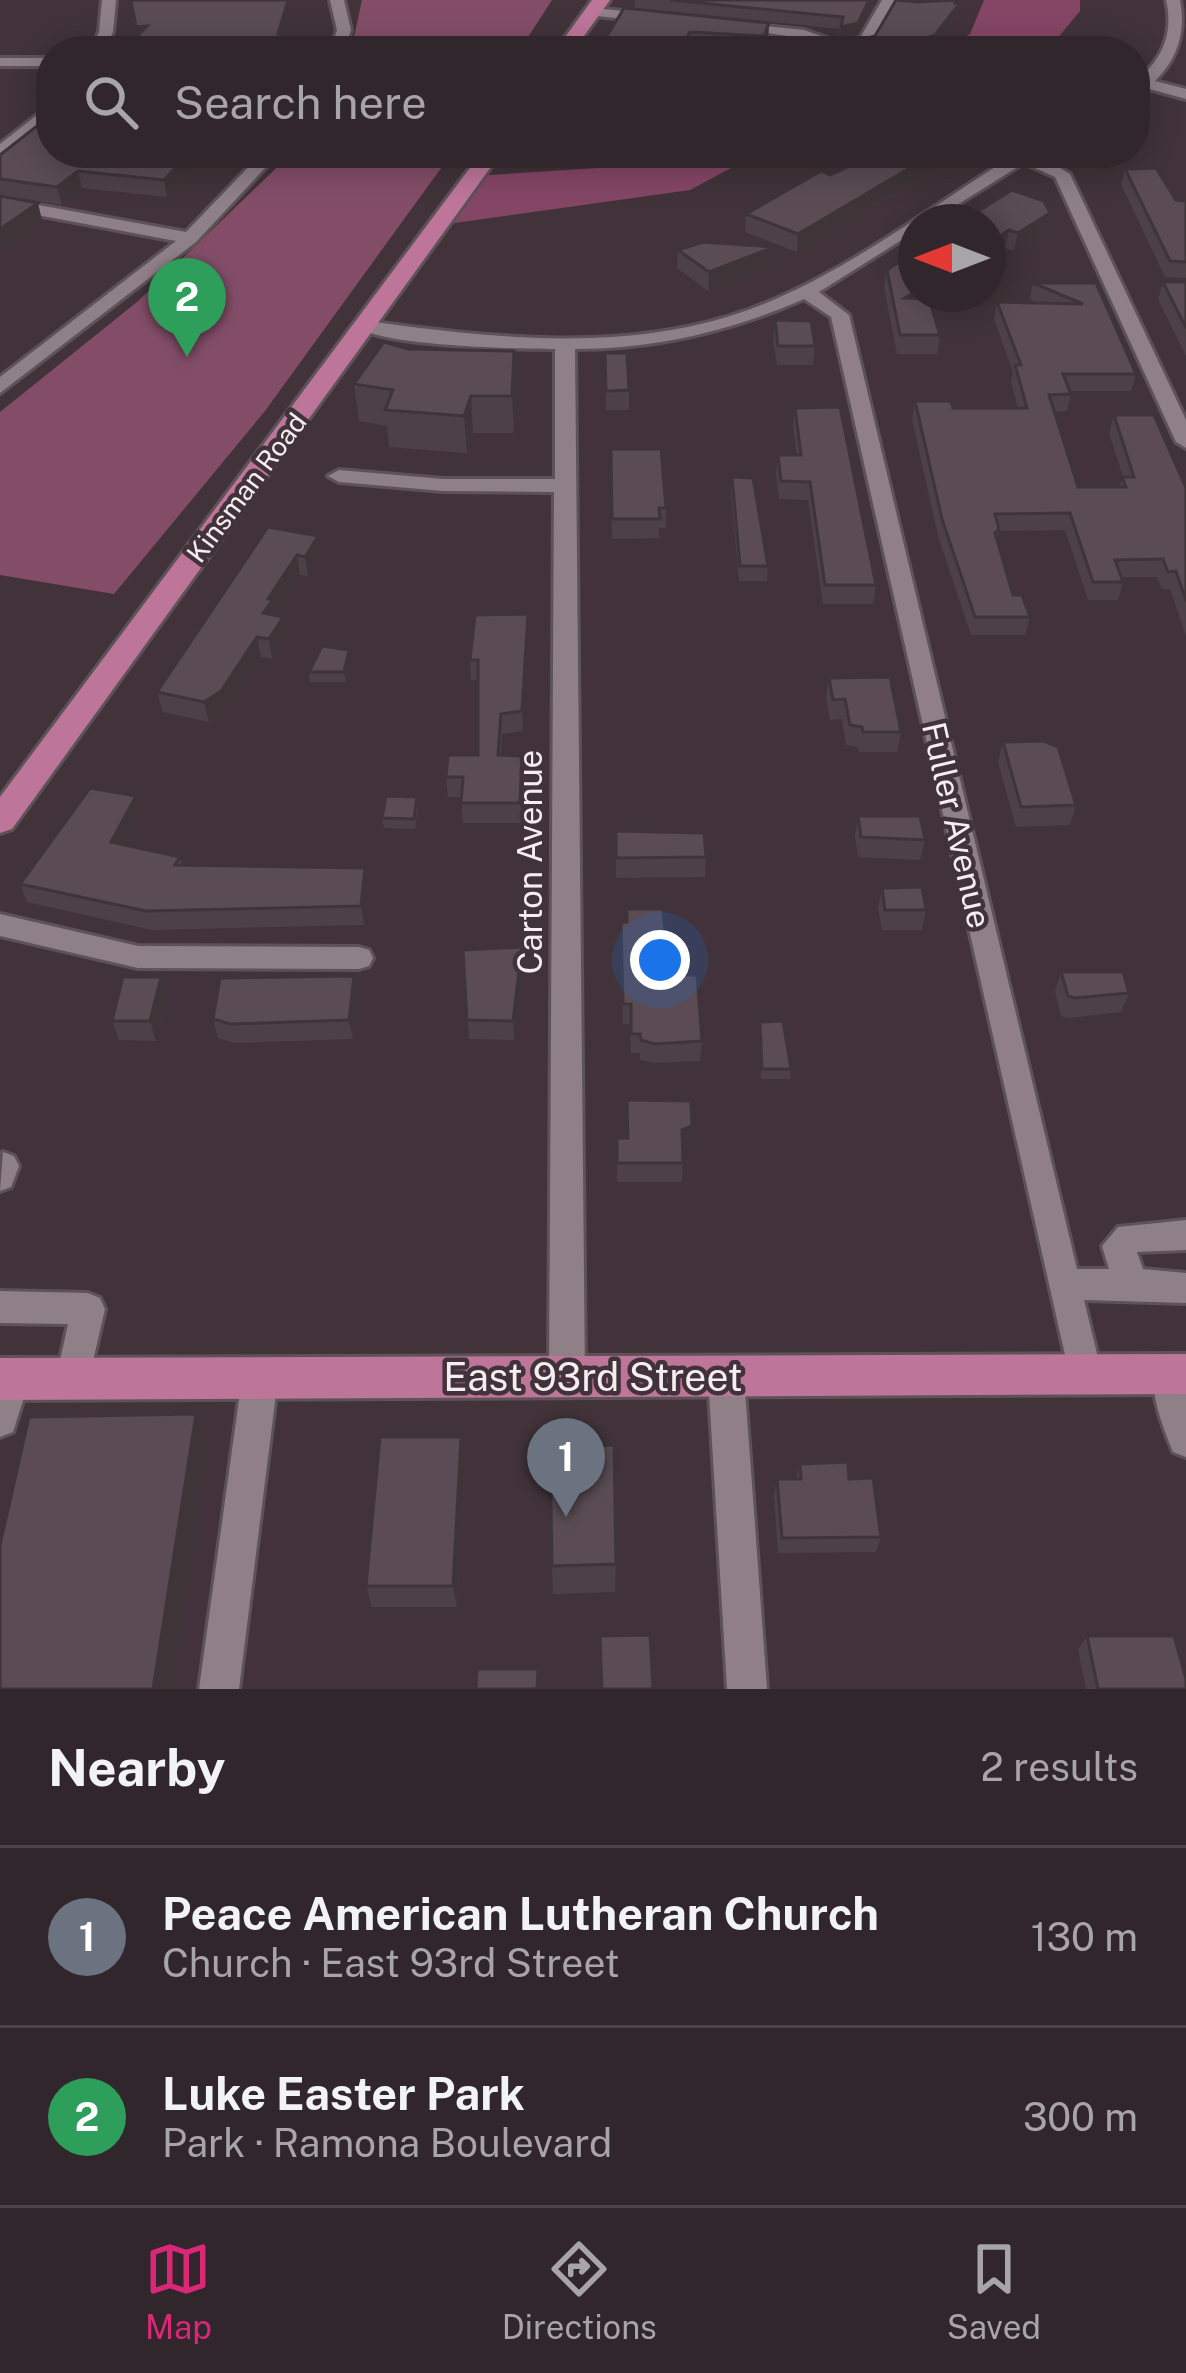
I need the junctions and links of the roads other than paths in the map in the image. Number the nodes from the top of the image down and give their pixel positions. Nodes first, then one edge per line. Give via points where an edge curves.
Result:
1 (109, 0) edge
2 (337, 0) edge
3 (889, 0) edge
4 (1173, 0) edge
5 (597, 6) edge
6 (674, 20) edge
7 (717, 25) edge
8 (104, 36) edge
9 (342, 36) edge
10 (575, 36) edge
11 (807, 36) edge
12 (868, 36) edge
13 (0, 62) edge
14 (36, 62) edge
15 (1150, 78) edge
16 (1150, 88) edge
17 (1186, 94) edge
18 (36, 122) edge
19 (0, 152) edge
20 (258, 168) edge
21 (480, 168) edge
22 (1004, 168) edge
23 (1051, 168) edge
24 (0, 203) edge
25 (947, 204) edge
26 (898, 235) edge
27 (190, 238) junction
28 (806, 292) junction
29 (367, 327) junction
30 (565, 347) junction
31 (0, 387) edge
32 (1186, 442) edge
33 (339, 476) dead end
34 (565, 486) junction
35 (0, 820) edge
36 (0, 925) edge
37 (359, 958) dead end
38 (1186, 1235) edge
39 (1130, 1284) junction
40 (1063, 1285) junction
41 (1186, 1288) edge
42 (0, 1306) edge
43 (1084, 1374) junction
44 (1177, 1374) edge
45 (726, 1376) junction
46 (567, 1377) junction
47 (260, 1378) junction
48 (74, 1379) junction
49 (4, 1393) edge
50 (1186, 1439) edge
51 (219, 1689) edge
52 (748, 1689) edge

1 - 8 street
2 - 9 street
3 - 12 street
4 - 15 street via 1178,44
5 - 6 street
5 - 10 main road
7 - 11 street
13 - 14 street
16 - 17 street
18 - 19 street
20 - 27 street
21 - 29 main road, Kinsman Road
22 - 25 street
23 - 32 street via 1062,174
24 - 27 street
26 - 28 street
27 - 31 street
28 - 30 street via 747,315
28 - 40 street, Fuller Avenue via 841,315
29 - 30 street
29 - 35 main road, Kinsman Road
30 - 34 street, Carton Avenue
33 - 34 street
34 - 46 street, Carton Avenue
36 - 37 street via 138,957
38 - 39 street via 1130,1238 1119,1246
39 - 40 street
39 - 41 street
40 - 43 street, Fuller Avenue
42 - 48 street via 88,1310
43 - 44 main road, East 93rd Street
43 - 45 main road, East 93rd Street
44 - 50 street
45 - 46 main road, East 93rd Street
45 - 52 street
46 - 47 main road, East 93rd Street
47 - 48 main road, East 93rd Street
47 - 51 street
48 - 49 main road, East 93rd Street

